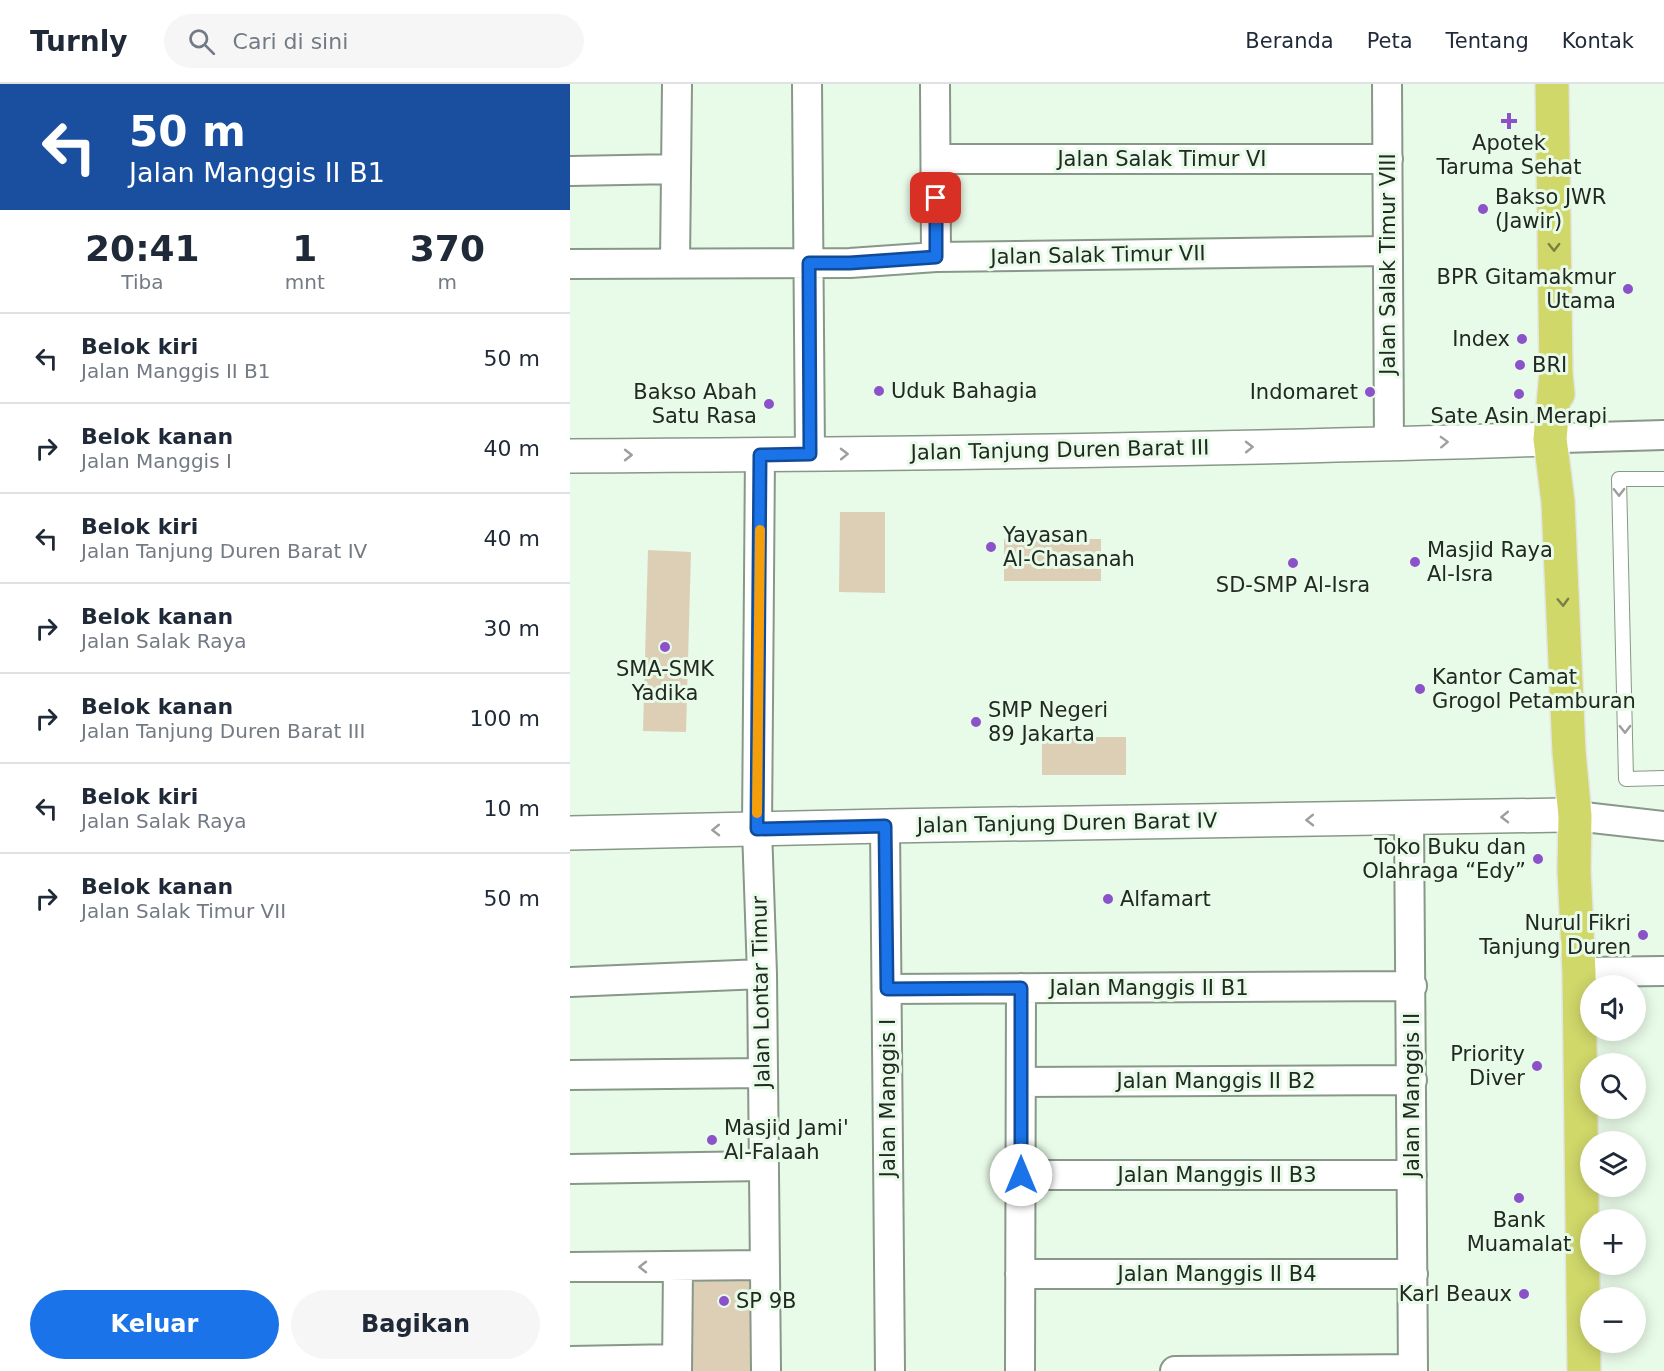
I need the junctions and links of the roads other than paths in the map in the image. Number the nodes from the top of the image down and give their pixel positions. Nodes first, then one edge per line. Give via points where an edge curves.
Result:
1 (677, 84) edge
2 (807, 84) edge
3 (935, 84) edge
4 (1387, 84) edge
5 (1552, 84) edge
6 (936, 159) junction
7 (1388, 159) junction
8 (676, 170) junction
9 (570, 171) edge
10 (1388, 251) junction
11 (936, 257) junction
12 (675, 263) junction
13 (809, 263) junction
14 (570, 264) edge
15 (1664, 435) edge
16 (1556, 439) junction
17 (1389, 444) junction
18 (810, 454) junction
19 (760, 455) junction
20 (570, 456) edge
21 (1664, 479) edge
22 (1664, 778) edge
23 (1569, 816) junction
24 (1409, 819) junction
25 (885, 826) junction
26 (1664, 826) edge
27 (757, 829) junction
28 (570, 833) edge
29 (1664, 971) edge
30 (1579, 972) junction
31 (762, 974) junction
32 (570, 982) edge
33 (1412, 986) junction
34 (1021, 988) junction
35 (887, 989) junction
36 (763, 1072) junction
37 (570, 1075) edge
38 (1412, 1080) junction
39 (1021, 1082) junction
40 (764, 1166) junction
41 (570, 1169) edge
42 (1021, 1175) junction
43 (1412, 1175) junction
44 (765, 1265) junction
45 (570, 1267) edge
46 (678, 1267) junction
47 (1020, 1274) junction
48 (1413, 1274) junction
49 (570, 1361) edge
50 (677, 1365) edge
51 (1413, 1370) edge
52 (766, 1371) edge
53 (890, 1371) edge
54 (1020, 1371) edge
55 (1175, 1371) edge
56 (1584, 1371) edge

1 - 8 street
2 - 13 street
3 - 6 street
4 - 7 street, Jalan Salak Timur VIII
5 -> 16 main road
6 - 7 street, Jalan Salak Timur VI
6 - 11 street
7 - 10 street, Jalan Salak Timur VIII
8 - 9 street
8 - 12 street
10 - 11 street, Jalan Salak Timur VII
10 - 17 street, Jalan Salak Timur VIII
11 - 13 street, Jalan Salak Timur VII
12 - 13 street, Jalan Salak Timur VII
12 - 14 street, Jalan Salak Timur VII
13 - 18 street
15 - 16 street
17 -> 16 street, Jalan Tanjung Duren Barat III
16 -> 23 main road
18 -> 17 street, Jalan Tanjung Duren Barat III
18 - 19 street, Jalan Tanjung Duren Barat III
20 -> 19 street, Jalan Tanjung Duren Barat III
19 - 27 street, Jalan Lontar Timur
21 -> 22 lane via 1619,479 1626,779
23 -> 24 street, Jalan Tanjung Duren Barat IV
23 - 26 street
23 - 30 main road
24 -> 25 street, Jalan Tanjung Duren Barat IV
24 - 33 street, Jalan Manggis II
25 - 27 street, Jalan Tanjung Duren Barat IV
25 - 35 street, Jalan Manggis I
27 -> 28 street, Jalan Tanjung Duren Barat IV
27 - 31 street, Jalan Lontar Timur
29 - 30 street
30 - 56 main road
31 - 32 street
31 - 36 street, Jalan Lontar Timur
33 - 34 street, Jalan Manggis II B1
33 - 38 street, Jalan Manggis II
34 - 35 street, Jalan Manggis II B1
34 - 39 street
35 - 53 street, Jalan Manggis I
36 - 37 street
36 - 40 street, Jalan Lontar Timur
38 - 39 street, Jalan Manggis II B2
38 - 43 street, Jalan Manggis II
39 - 42 street
40 - 41 street
40 - 44 street, Jalan Lontar Timur
42 - 43 street, Jalan Manggis II B3
42 - 47 street
43 - 48 street, Jalan Manggis II
44 - 46 street
44 - 52 street, Jalan Lontar Timur
46 -> 45 street
46 - 50 street
47 - 48 street, Jalan Manggis II B4
47 - 54 street
48 - 51 street, Jalan Manggis II
49 - 50 street
51 - 55 street

